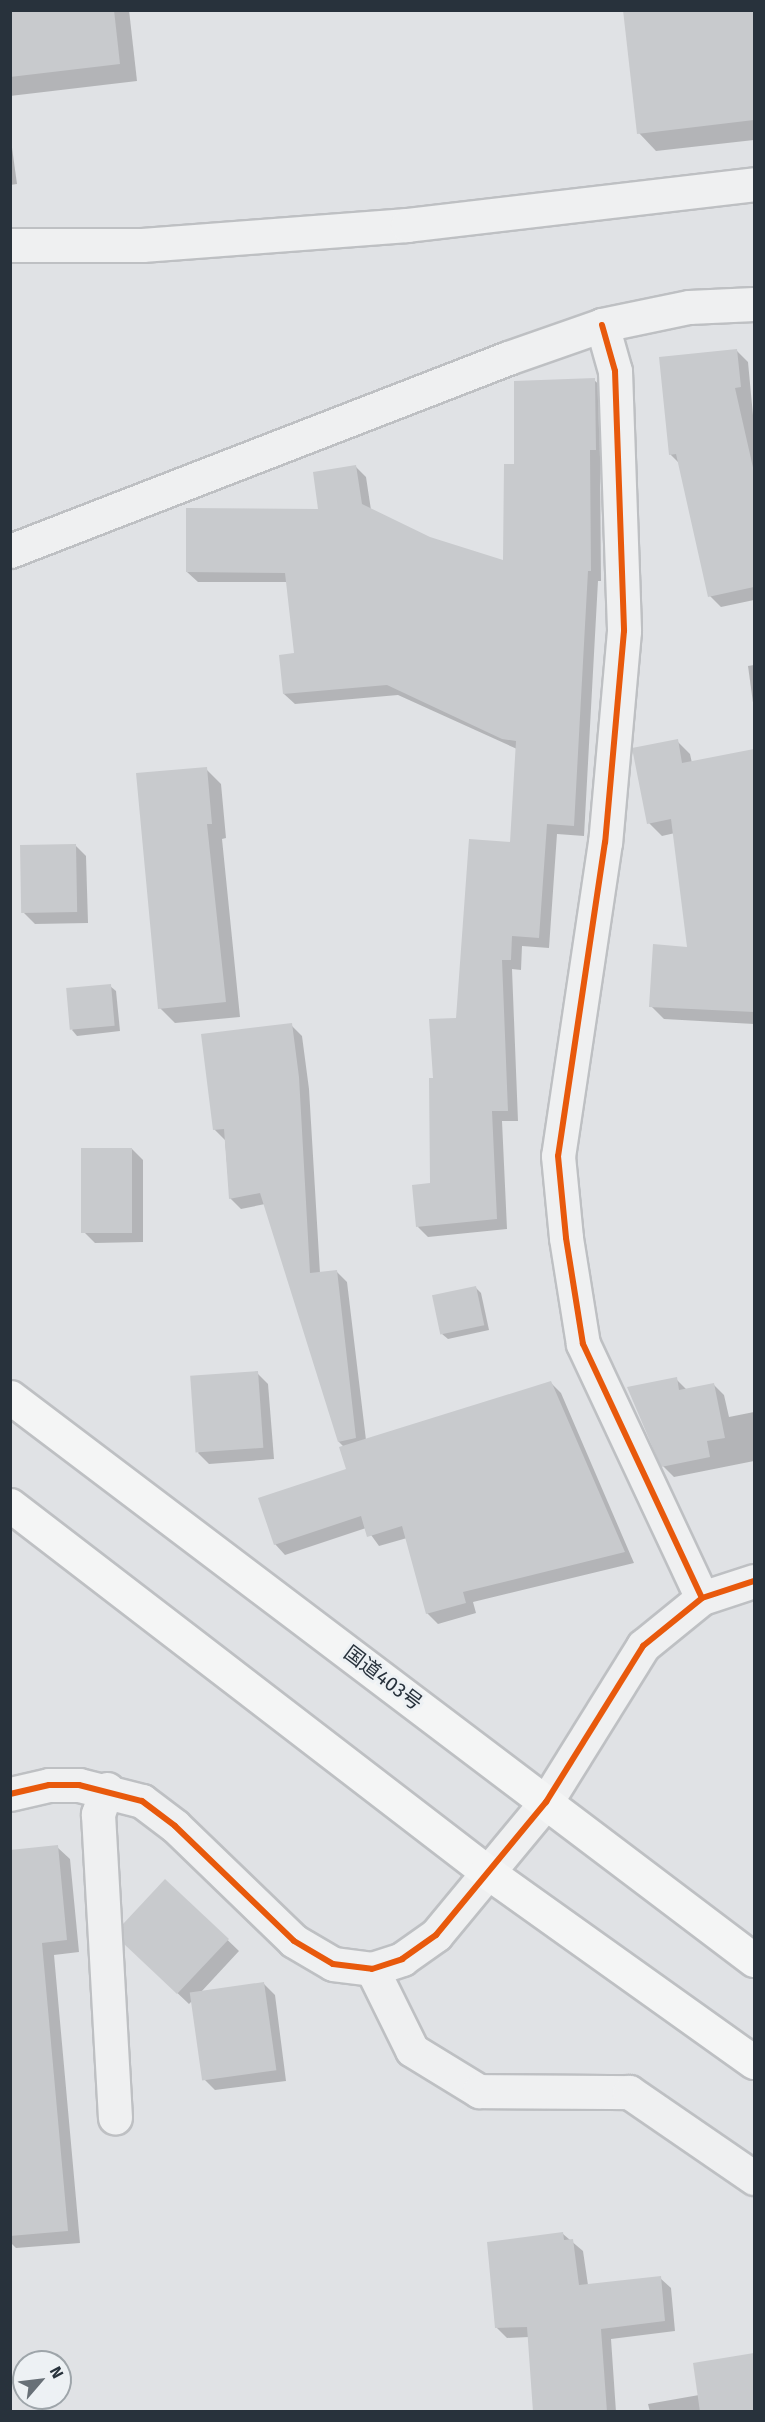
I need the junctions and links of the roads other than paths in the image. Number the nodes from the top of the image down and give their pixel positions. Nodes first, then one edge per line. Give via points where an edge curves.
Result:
1 (754, 184) edge
2 (10, 246) edge
3 (754, 304) edge
4 (602, 325) junction
5 (10, 551) edge
6 (10, 1397) edge
7 (10, 1504) edge
8 (754, 1581) edge
9 (702, 1598) junction
10 (107, 1789) junction
11 (10, 1794) edge
12 (546, 1802) junction
13 (486, 1871) junction
14 (754, 1960) edge
15 (372, 1969) junction
16 (754, 2062) edge
17 (116, 2118) dead end
18 (754, 2178) edge

1 - 2 street via 407,225 142,245
3 - 4 street via 689,307
4 - 5 street
4 - 9 street via 615,371 624,631 605,842 558,1156 583,1344
6 - 12 highway, 国道403号
7 - 13 highway
8 - 9 street
9 - 12 street via 643,1646
10 - 11 street via 49,1785
10 - 15 street via 142,1801 175,1826 294,1941 333,1964
10 - 17 street via 98,1814
12 - 13 street
12 - 14 highway, 国道403号
13 - 15 street via 436,1935 402,1959
13 - 16 highway
15 - 18 street via 412,2050 479,2091 629,2092

